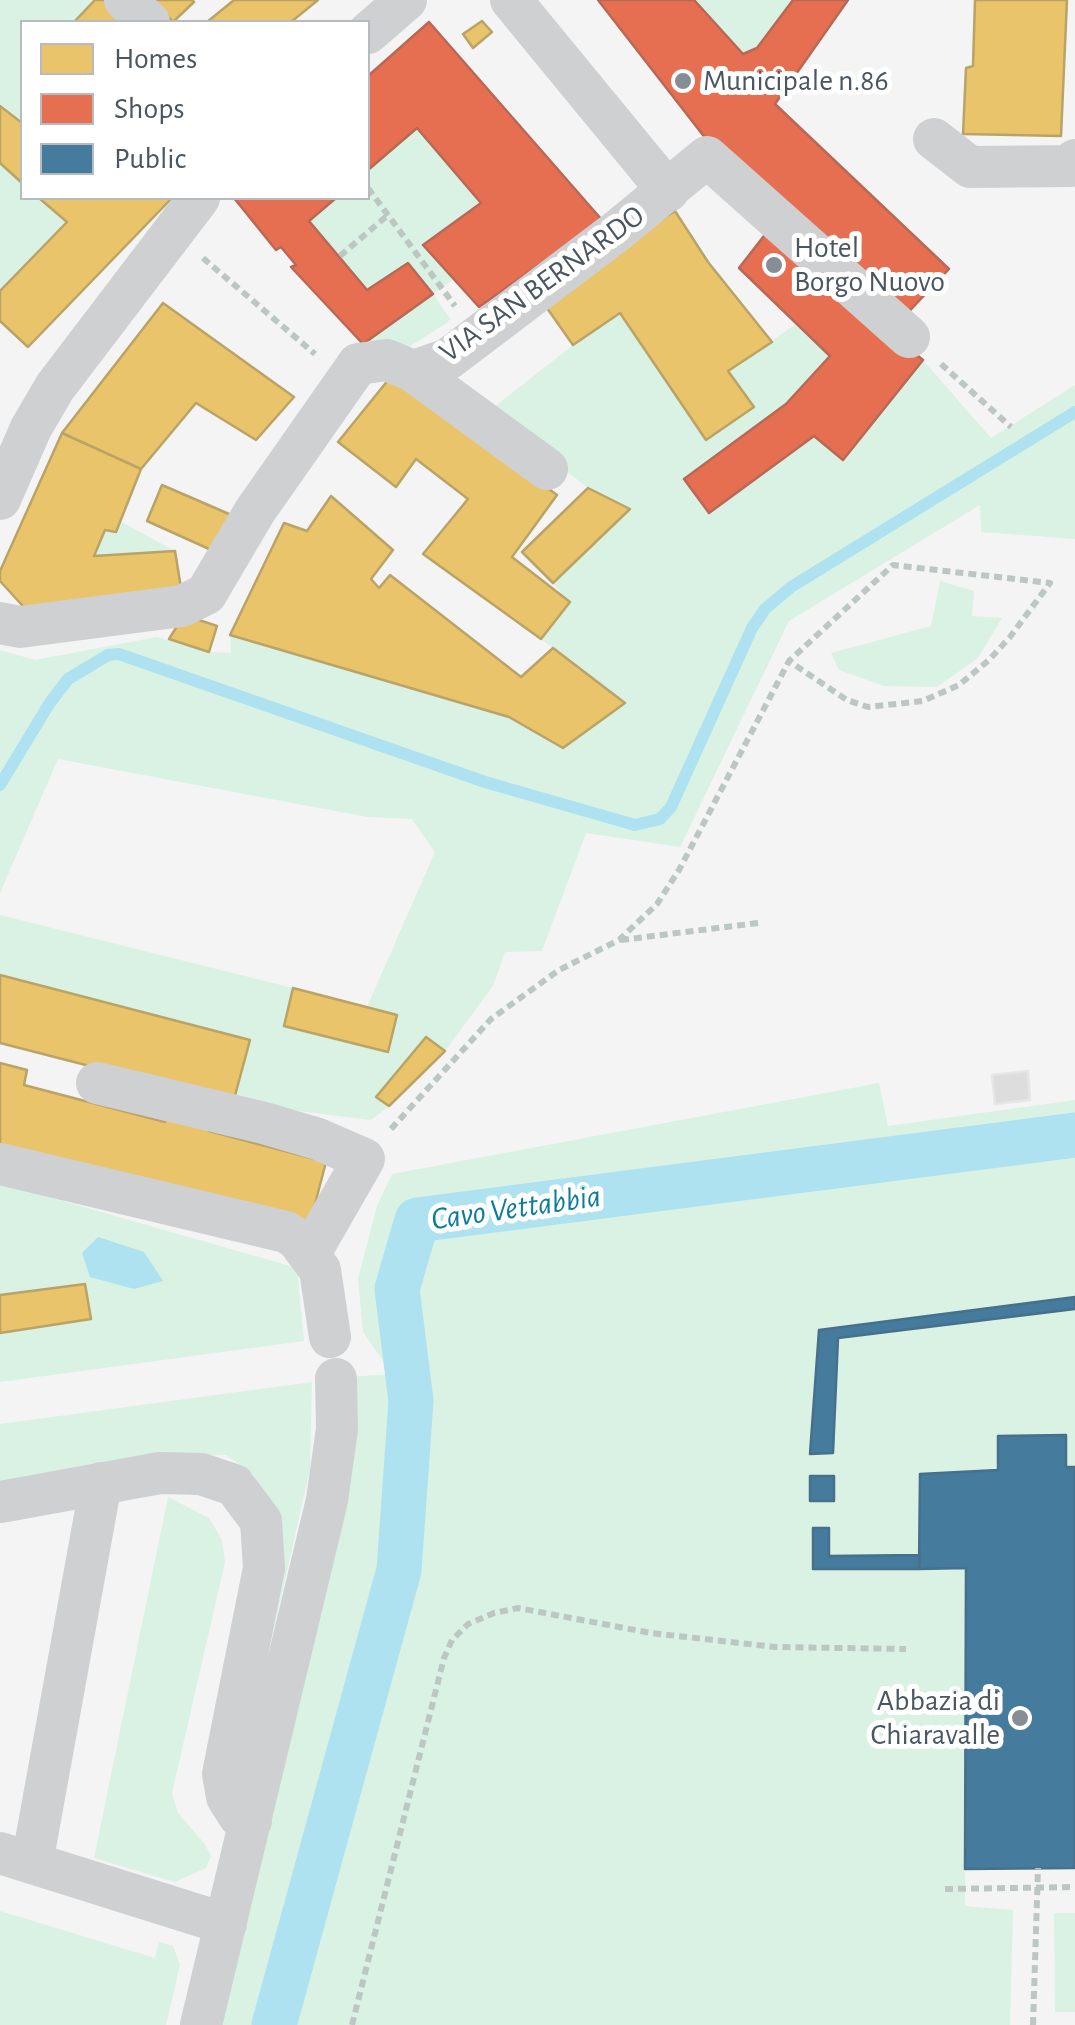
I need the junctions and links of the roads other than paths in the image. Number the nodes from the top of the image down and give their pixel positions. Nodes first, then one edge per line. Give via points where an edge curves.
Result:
1 (125, 0) edge
2 (406, 0) edge
3 (511, 0) edge
4 (147, 20) edge
5 (370, 31) edge
6 (934, 139) dead end
7 (1075, 160) edge
8 (668, 191) junction
9 (198, 200) edge
10 (909, 337) road end
11 (414, 371) junction
12 (546, 469) dead end
13 (0, 499) edge
14 (0, 623) edge
15 (96, 1083) dead end
16 (0, 1164) edge
17 (310, 1253) junction
18 (330, 1337) dead end
19 (336, 1379) dead end
20 (101, 1483) junction
21 (0, 1502) edge
22 (252, 1821) junction
23 (16, 1858) edge
24 (226, 1924) junction
25 (201, 2025) edge

1 - 4 street
2 - 5 street
3 - 8 street, VIA SAN BERNARDO
6 - 7 street via 970,166 1070,166
8 - 10 street, VIA SAN BERNARDO via 707,157
8 - 11 street, VIA SAN BERNARDO via 448,358
9 - 13 street via 55,387
11 - 12 street, VIA SAN BERNARDO
11 - 14 street, VIA SAN BERNARDO via 386,360 358,364 254,510 206,594 182,606 20,627
15 - 17 street via 318,1138 364,1160
16 - 17 street via 286,1232
17 - 18 street via 320,1270
19 - 22 street via 337,1430 326,1500
20 - 21 street
20 - 22 street via 202,1474 234,1485 261,1521 264,1568 223,1774 227,1798 239,1816
20 - 23 street
22 - 24 street
23 - 24 street
24 - 25 street

